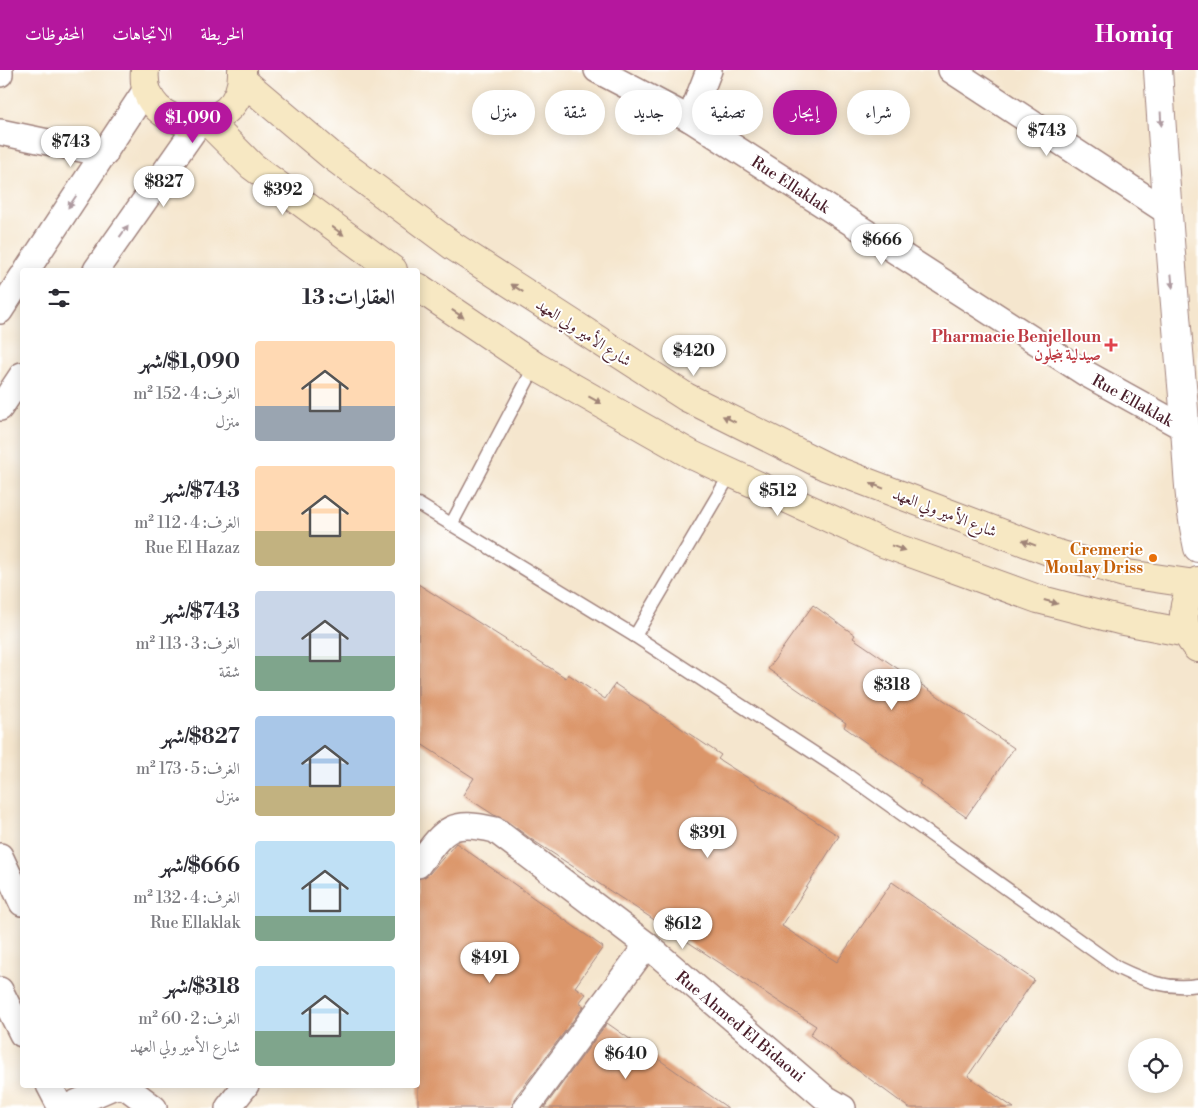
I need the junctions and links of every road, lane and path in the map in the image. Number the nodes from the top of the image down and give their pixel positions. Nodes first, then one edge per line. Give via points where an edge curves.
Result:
1 (597, 70) edge
2 (708, 70) edge
3 (951, 70) edge
4 (1158, 70) edge
5 (242, 75) edge
6 (146, 79) edge
7 (690, 119) junction
8 (203, 122) junction
9 (0, 132) edge
10 (104, 154) junction
11 (1166, 211) junction
12 (28, 268) edge
13 (97, 268) edge
14 (390, 268) edge
15 (20, 280) edge
16 (420, 287) edge
17 (0, 311) edge
18 (535, 366) junction
19 (20, 378) edge
20 (0, 408) edge
21 (1186, 429) junction
22 (731, 472) junction
23 (420, 505) edge
24 (452, 523) junction
25 (1198, 548) edge
26 (1196, 583) edge
27 (635, 636) junction
28 (1193, 641) edge
29 (0, 856) edge
30 (420, 861) edge
31 (20, 899) edge
32 (647, 945) junction
33 (1198, 985) edge
34 (0, 990) edge
35 (20, 1030) edge
36 (51, 1088) edge
37 (108, 1088) edge
38 (116, 1088) edge
39 (125, 1088) edge
40 (244, 1088) edge
41 (828, 1104) edge
42 (62, 1108) edge
43 (126, 1108) edge
44 (154, 1108) edge
45 (228, 1108) edge
46 (526, 1108) edge

1 - 7 street, Rue Ellaklak
2 - 7 street
3 - 11 street
4 -> 11 street
5 - 8 main road via 232,104 221,115
26 -> 5 main road, شارع الأمير ولي العهد via 1128,574 1051,552 828,467 686,397 453,246 332,156
6 - 8 main road via 153,102 167,115 186,122
6 - 10 street
7 - 21 street, Rue Ellaklak via 1085,373
13 -> 8 street
8 -> 14 main road via 252,166
9 - 10 street
10 -> 12 street
11 -> 21 street
15 - 17 street
16 -> 18 main road
18 -> 22 main road via 692,455
18 - 24 lane
19 - 20 street
21 - 25 street via 1191,514
22 - 27 lane
22 -> 28 main road via 883,543 1038,599
23 - 24 lane
24 - 27 lane
26 - 28 main road via 1185,605 1184,616
27 - 33 lane via 840,770 1118,968 1148,982 1180,988
29 - 31 street
30 - 32 street, Rue Ahmed El Bidaoui via 432,845 453,827 472,825 495,830
32 - 41 street, Rue Ahmed El Bidaoui
32 - 46 street
34 - 35 street
36 - 42 street
37 - 42 street
38 - 43 street
39 - 44 street
40 - 45 street

